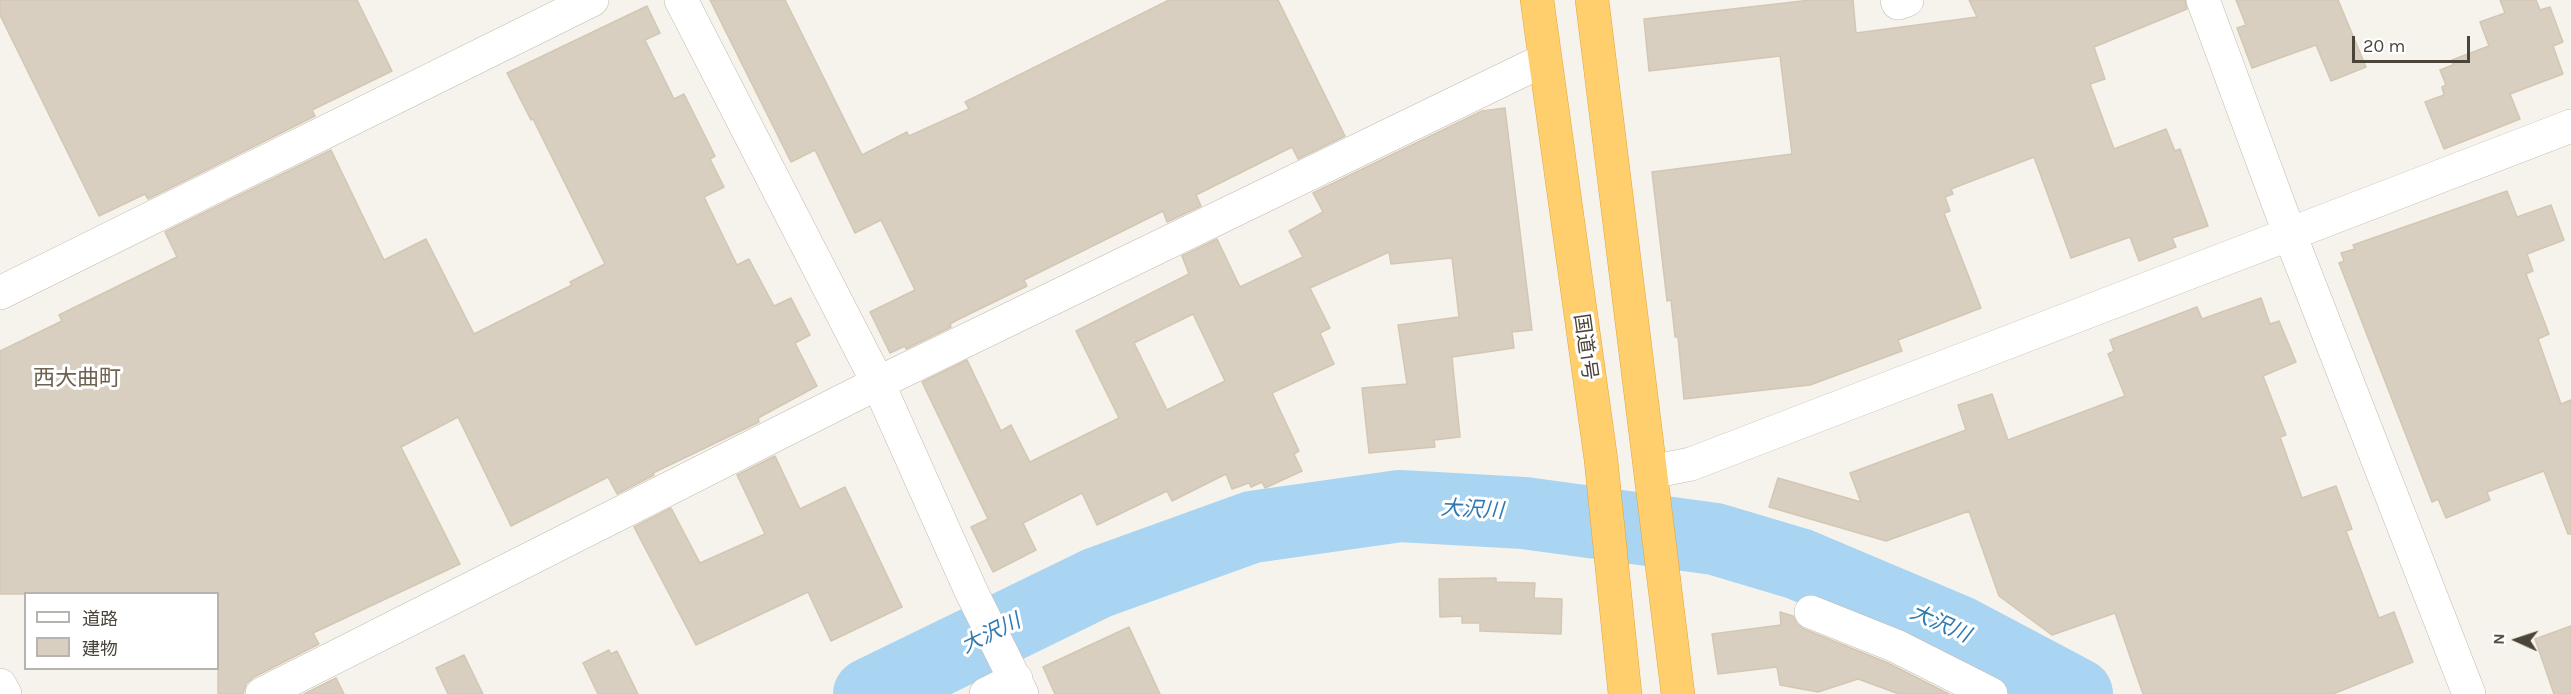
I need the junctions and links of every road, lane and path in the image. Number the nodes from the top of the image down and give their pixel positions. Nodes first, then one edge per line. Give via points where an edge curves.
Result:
1 (592, 0) edge
2 (681, 0) edge
3 (1537, 0) edge
4 (1592, 0) edge
5 (1897, 0) edge
6 (1907, 0) edge
7 (2203, 0) edge
8 (1544, 60) junction
9 (2571, 126) edge
10 (2290, 235) junction
11 (0, 293) edge
12 (878, 382) junction
13 (1653, 486) junction
14 (1811, 612) dead end
15 (0, 685) edge
16 (1019, 687) edge
17 (4, 694) edge
18 (262, 694) edge
19 (986, 694) edge
20 (1625, 694) edge
21 (1678, 694) edge
22 (1991, 694) edge
23 (2469, 694) edge

1 - 11 street
2 - 12 street
3 - 8 highway, 国道1号
4 - 13 highway
5 - 6 street
7 - 10 street
8 - 12 street
8 - 20 highway, 国道1号 via 1605,490
9 - 10 street
10 - 13 street via 1691,464
10 - 23 street
12 - 16 street via 971,591
12 - 18 street
13 - 21 highway
14 - 22 street via 1896,646
15 - 17 street
16 - 19 street

